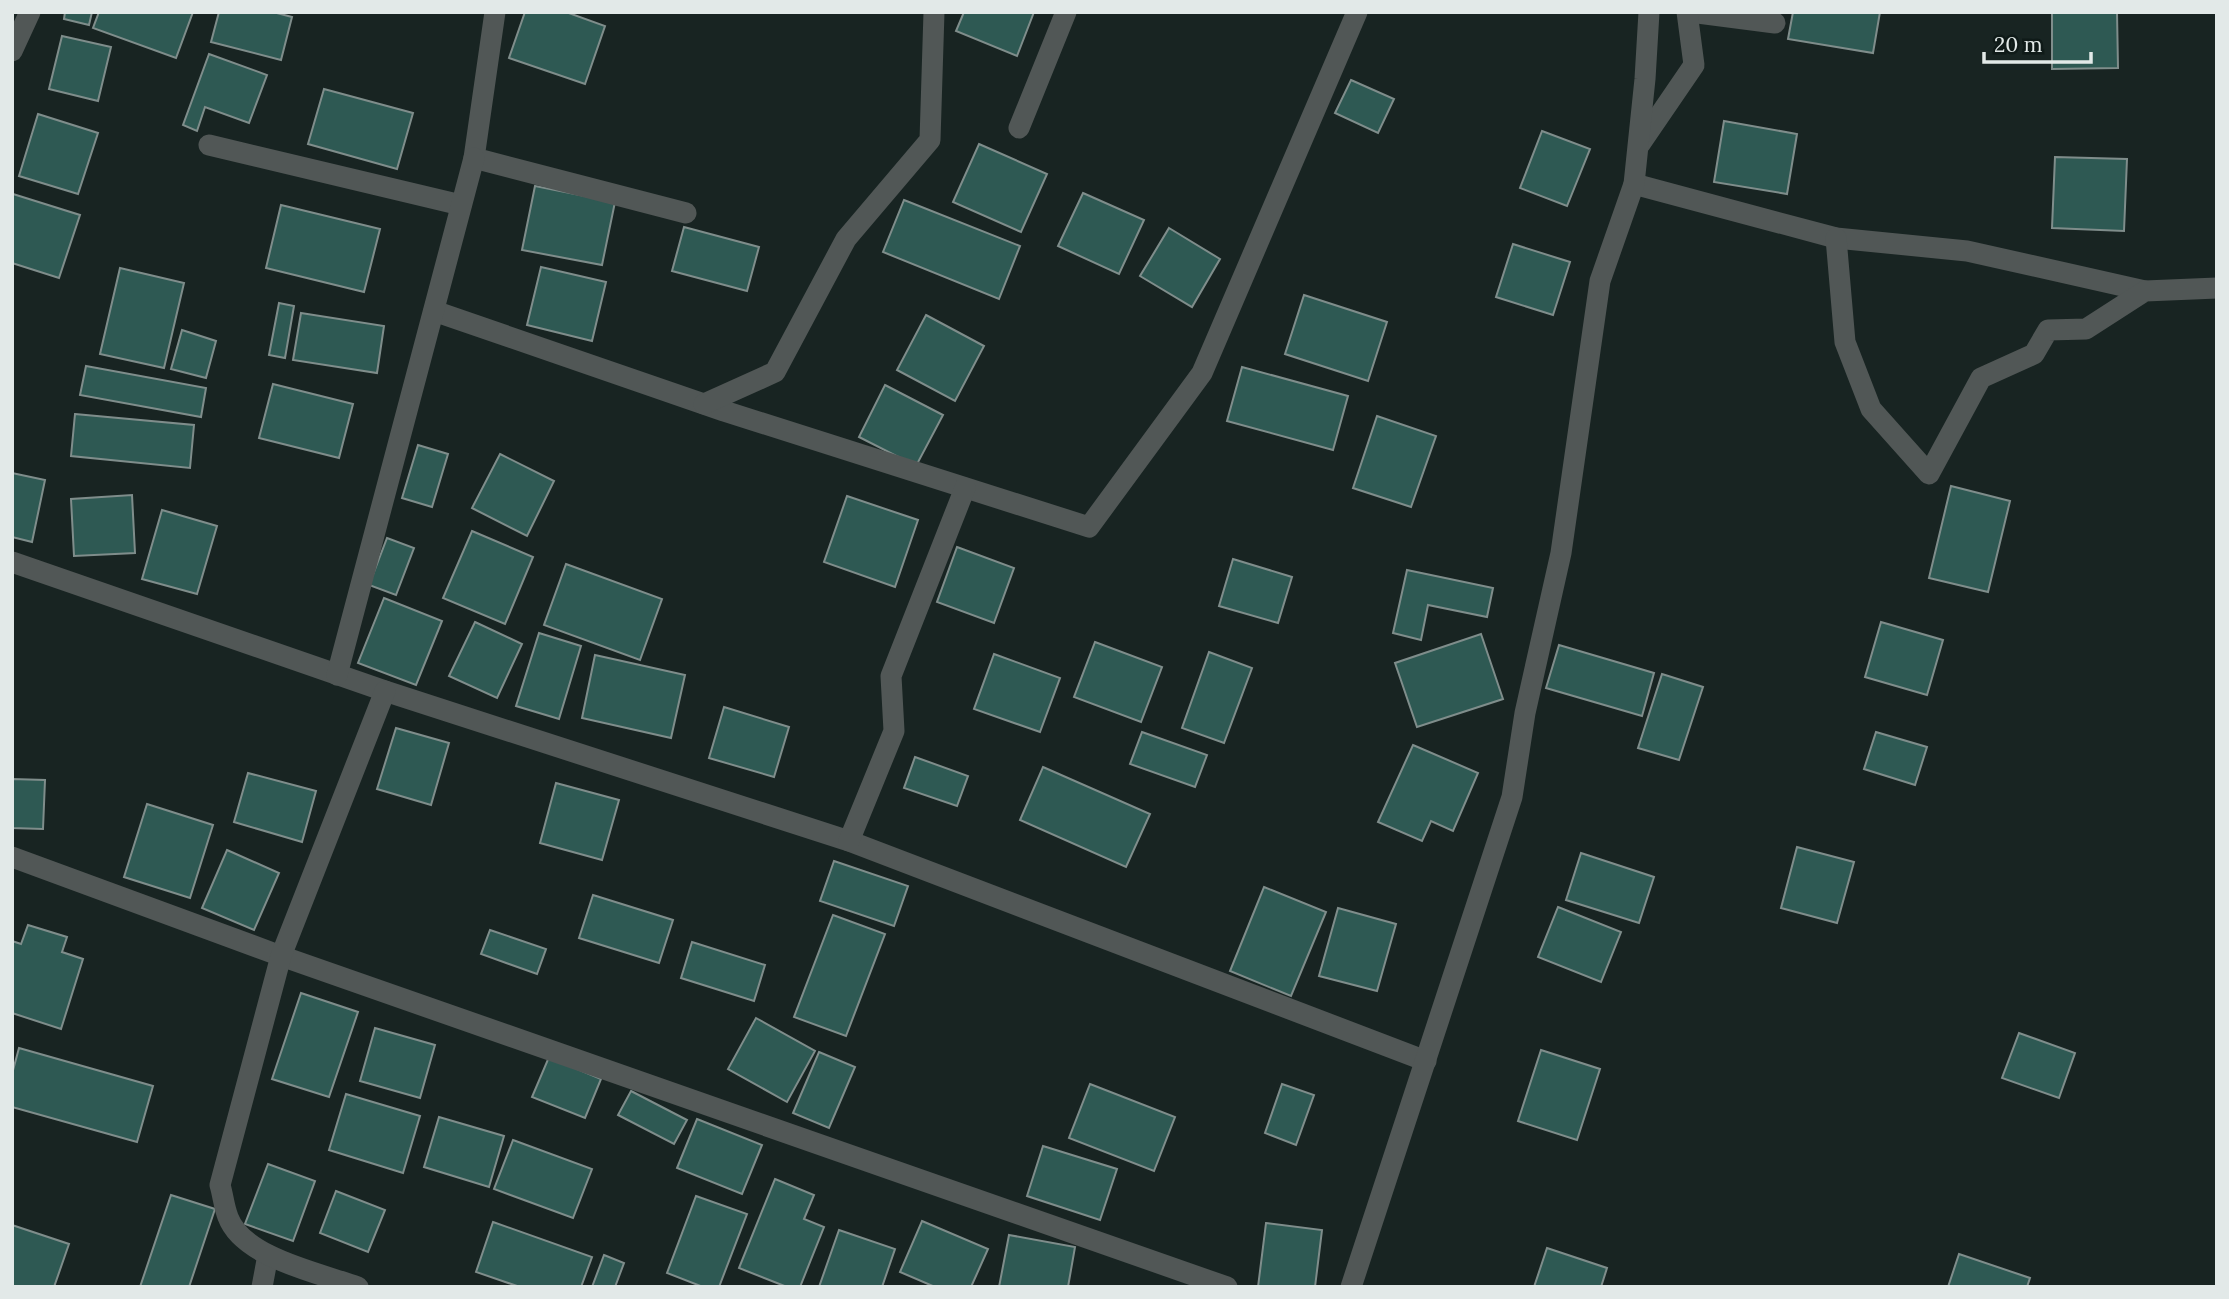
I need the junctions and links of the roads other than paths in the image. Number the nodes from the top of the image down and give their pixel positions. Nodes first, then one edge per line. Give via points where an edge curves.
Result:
1 (30, 12) edge
2 (495, 12) edge
3 (933, 12) edge
4 (1066, 12) edge
5 (1357, 12) edge
6 (1649, 12) edge
7 (1688, 12) edge
8 (1775, 23) dead end
9 (12, 51) edge
10 (1019, 128) dead end
11 (209, 145) dead end
12 (1638, 147) junction
13 (474, 158) junction
14 (1634, 184) junction
15 (461, 205) junction
16 (686, 213) dead end
17 (1836, 238) junction
18 (2217, 288) edge
19 (2145, 291) junction
20 (434, 311) junction
21 (704, 404) junction
22 (965, 488) junction
23 (12, 562) edge
24 (337, 675) junction
25 (385, 691) junction
26 (849, 842) junction
27 (12, 857) edge
28 (281, 956) junction
29 (1426, 1061) junction
30 (268, 1255) junction
31 (262, 1287) edge
32 (358, 1287) edge
33 (1227, 1287) edge
34 (1351, 1287) edge

1 - 9 street
2 - 13 street
3 - 21 street via 930,140 846,239 775,372
4 - 10 street
5 - 22 street via 1202,373 1089,527
6 - 12 street
7 - 8 street
7 - 12 street via 1694,65
11 - 15 street
12 - 14 street
13 - 15 street
13 - 16 street
14 - 17 street
14 - 29 street via 1601,281 1561,553 1525,713 1512,797
15 - 20 street
17 - 19 street via 1967,251
17 - 19 street via 1845,342 1862,387 1871,409 1929,474 1981,378 2034,354 2048,330 2087,328
18 - 19 street
20 - 21 street
20 - 24 street
21 - 22 street
22 - 26 street via 891,676 894,731
23 - 24 street
24 - 25 street
25 - 26 street
25 - 28 street
26 - 29 street
27 - 28 street
28 - 30 street via 220,1185 228,1219 245,1241
28 - 33 street
29 - 34 street
30 - 31 street
30 - 32 street

